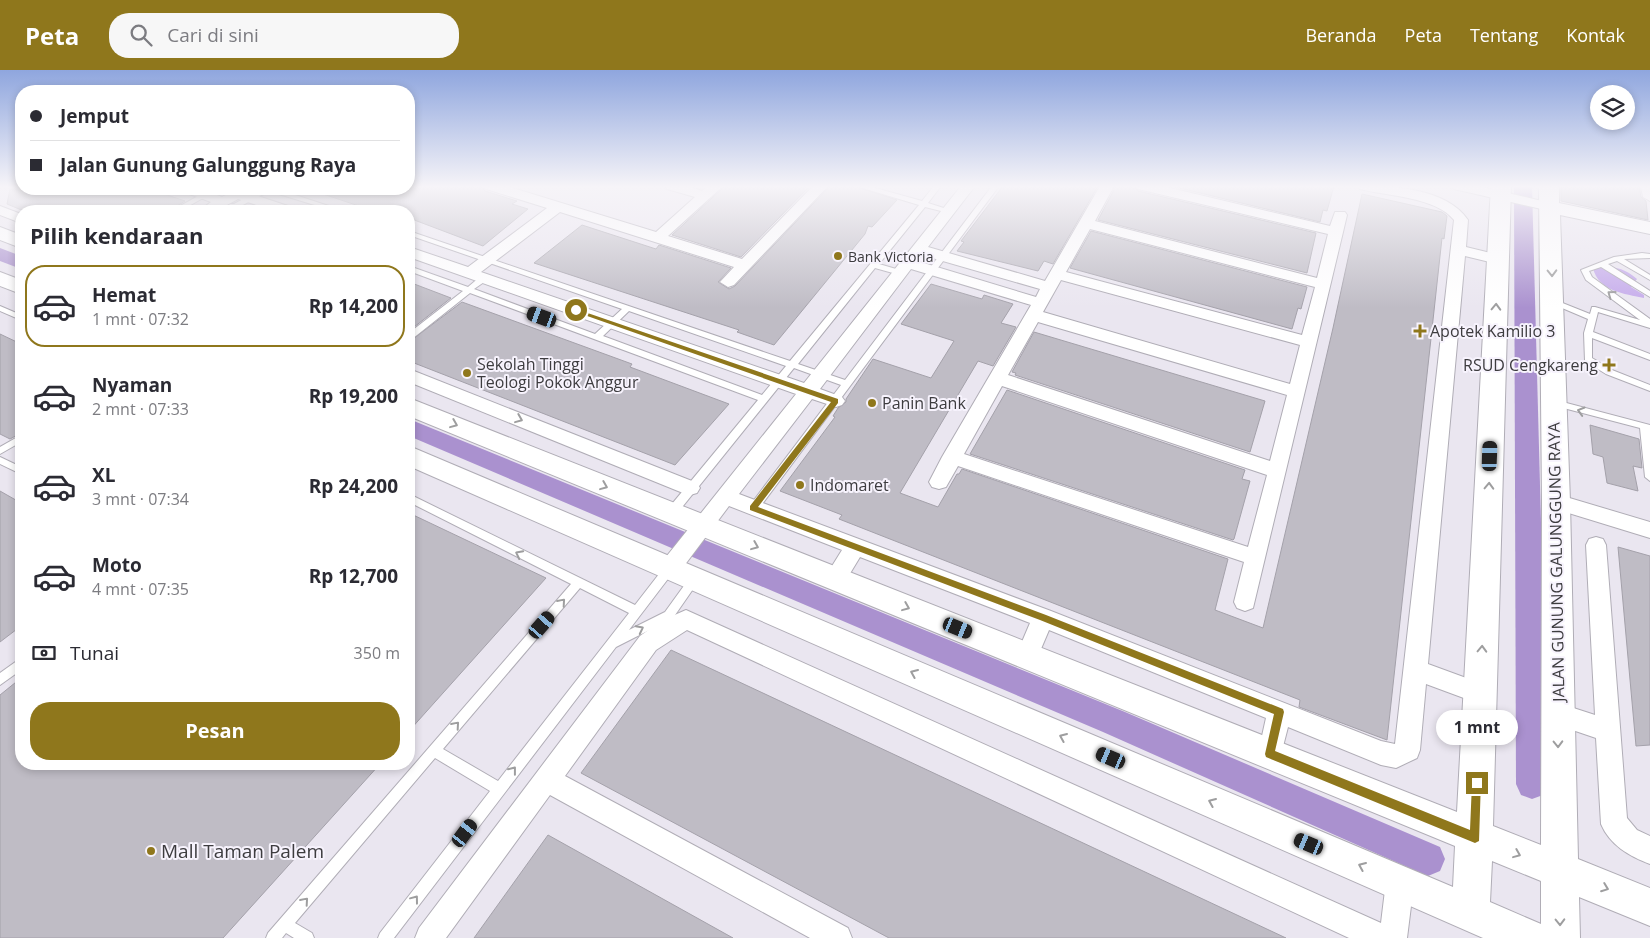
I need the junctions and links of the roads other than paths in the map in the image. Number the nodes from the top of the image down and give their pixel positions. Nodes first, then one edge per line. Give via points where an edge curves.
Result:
1 (542, 227) edge
2 (619, 227) edge
3 (671, 227) edge
4 (782, 227) edge
5 (906, 227) edge
6 (937, 227) edge
7 (966, 227) edge
8 (1084, 227) edge
9 (1100, 227) edge
10 (1337, 227) edge
11 (1460, 227) edge
12 (1501, 227) edge
13 (1548, 227) edge
14 (0, 233) edge
15 (415, 236) edge
16 (658, 238) junction
17 (15, 239) edge
18 (919, 249) junction
19 (1458, 250) junction
20 (415, 255) edge
21 (944, 256) junction
22 (1650, 256) edge
23 (1498, 259) junction
24 (1618, 259) junction
25 (495, 262) junction
26 (1602, 264) junction
27 (745, 265) junction
28 (874, 265) junction
29 (904, 268) junction
30 (415, 269) edge
31 (933, 271) junction
32 (0, 278) edge
33 (1650, 278) edge
34 (475, 280) junction
35 (1053, 280) junction
36 (728, 282) dead end
37 (1323, 284) junction
38 (15, 285) edge
39 (1650, 295) edge
40 (1552, 302) junction
41 (628, 308) junction
42 (1, 309) edge
43 (1037, 309) junction
44 (15, 315) edge
45 (1591, 317) junction
46 (612, 323) junction
47 (1650, 324) edge
48 (415, 333) edge
49 (1588, 333) junction
50 (597, 337) junction
51 (1309, 342) junction
52 (1650, 357) edge
53 (792, 366) junction
54 (822, 376) junction
55 (415, 377) edge
56 (998, 378) junction
57 (780, 381) junction
58 (848, 384) junction
59 (1650, 388) edge
60 (810, 392) junction
61 (1297, 392) junction
62 (764, 399) junction
63 (836, 401) junction
64 (1554, 403) junction
65 (415, 408) edge
66 (1647, 427) edge
67 (15, 442) edge
68 (0, 452) edge
69 (415, 457) edge
70 (952, 457) junction
71 (0, 460) edge
72 (15, 468) edge
73 (1278, 471) junction
74 (1650, 477) edge
75 (939, 482) dead end
76 (690, 488) junction
77 (726, 497) junction
78 (415, 501) edge
79 (1556, 502) junction
80 (753, 508) junction
81 (671, 513) junction
82 (701, 530) junction
83 (1650, 530) edge
84 (1596, 545) dead end
85 (855, 547) junction
86 (1256, 558) junction
87 (682, 568) junction
88 (835, 579) junction
89 (578, 583) junction
90 (1245, 602) dead end
91 (636, 611) junction
92 (1043, 618) junction
93 (612, 644) junction
94 (1027, 656) junction
95 (15, 668) edge
96 (1416, 670) junction
97 (0, 680) edge
98 (1480, 693) junction
99 (1279, 712) junction
100 (1558, 714) junction
101 (1607, 730) junction
102 (434, 751) junction
103 (1270, 754) junction
104 (546, 779) junction
105 (499, 789) junction
106 (1475, 838) junction
107 (1650, 851) edge
108 (1560, 871) junction
109 (1400, 882) junction
110 (1650, 907) edge
111 (1471, 913) junction
112 (285, 924) junction
113 (273, 938) edge
114 (306, 938) edge
115 (385, 938) edge
116 (430, 938) edge
117 (838, 938) edge
118 (1382, 938) edge
119 (1393, 938) edge
120 (1528, 938) edge
121 (1560, 938) edge

1 - 25 street
2 - 16 street
3 - 16 street
4 - 27 street
5 - 28 lane
6 - 18 street
7 - 21 lane
8 - 35 street
9 - 37 street
10 - 37 street
11 - 19 street
12 - 23 street
13 -> 40 street, JALAN GUNUNG GALUNGGUNG RAYA
14 - 17 street
15 - 25 lane
16 - 27 street
18 - 21 street
18 - 29 street
19 - 23 street
19 - 96 street
20 - 34 street
21 - 31 lane
21 - 35 street
22 - 24 lane via 1641,254
98 -> 23 street
24 - 26 lane
24 - 33 lane
25 - 34 street
25 - 41 lane
26 - 39 lane
47 -> 26 lane via 1589,278 1585,270
27 - 36 street
28 - 29 lane
28 - 53 lane
29 - 31 street
29 - 54 street
30 - 34 lane
31 - 43 street
31 - 58 lane
32 - 38 street
34 - 46 street
34 - 48 lane
34 - 50 lane
35 - 43 street
35 - 51 street
37 - 51 street
40 - 45 lane
40 - 64 street, JALAN GUNUNG GALUNGGUNG RAYA
41 - 46 lane
41 - 53 lane
42 - 44 lane
43 - 56 street
43 - 61 street
45 - 47 lane via 1595,309
45 - 49 lane
46 - 50 lane
46 - 57 street
49 - 52 lane
49 - 59 lane via 1588,359 1609,372
50 - 62 lane
51 - 61 street
53 - 54 lane
53 - 57 lane
54 - 58 lane
54 - 60 street
55 -> 76 street
56 - 70 street
56 - 73 street
57 - 60 street
57 - 62 lane
58 - 63 lane
60 - 63 street
60 - 77 street
61 - 73 street
62 - 76 lane
63 - 80 lane
66 -> 64 lane
64 - 79 street, JALAN GUNUNG GALUNGGUNG RAYA
65 -> 81 street
66 - 74 lane
67 - 68 lane
69 - 87 street
70 - 75 street
70 - 86 street
71 - 72 lane
73 - 86 street
76 - 81 lane
77 - 80 street
77 - 82 street
89 -> 78 lane
79 - 83 street
79 - 100 street, JALAN GUNUNG GALUNGGUNG RAYA
80 - 85 street
81 - 82 street
82 - 87 street
82 -> 88 street
84 - 101 street
85 - 88 street
85 - 92 street
86 - 90 street
87 - 91 lane
93 -> 87 lane via 669,615
109 -> 87 street
88 -> 94 street
89 - 91 lane
102 -> 89 lane
91 - 93 lane
92 - 94 street
92 - 99 street
105 -> 93 lane
94 - 103 street
95 - 97 lane
96 - 98 street
96 - 99 street via 1408,750 1396,756
98 - 106 street
99 - 103 street
100 - 101 street
100 -> 108 street, JALAN GUNUNG GALUNGGUNG RAYA
101 - 107 street via 1614,824 1628,839
102 - 105 lane
112 -> 102 lane
103 - 106 street
104 - 116 street
104 - 117 street
104 - 118 street via 648,643 686,619
115 -> 105 lane
106 -> 108 street
106 - 111 street
108 -> 110 street
108 -> 121 street, JALAN GUNUNG GALUNGGUNG RAYA
109 - 111 street
109 - 119 street
111 - 120 street
112 - 113 lane
112 - 114 lane

